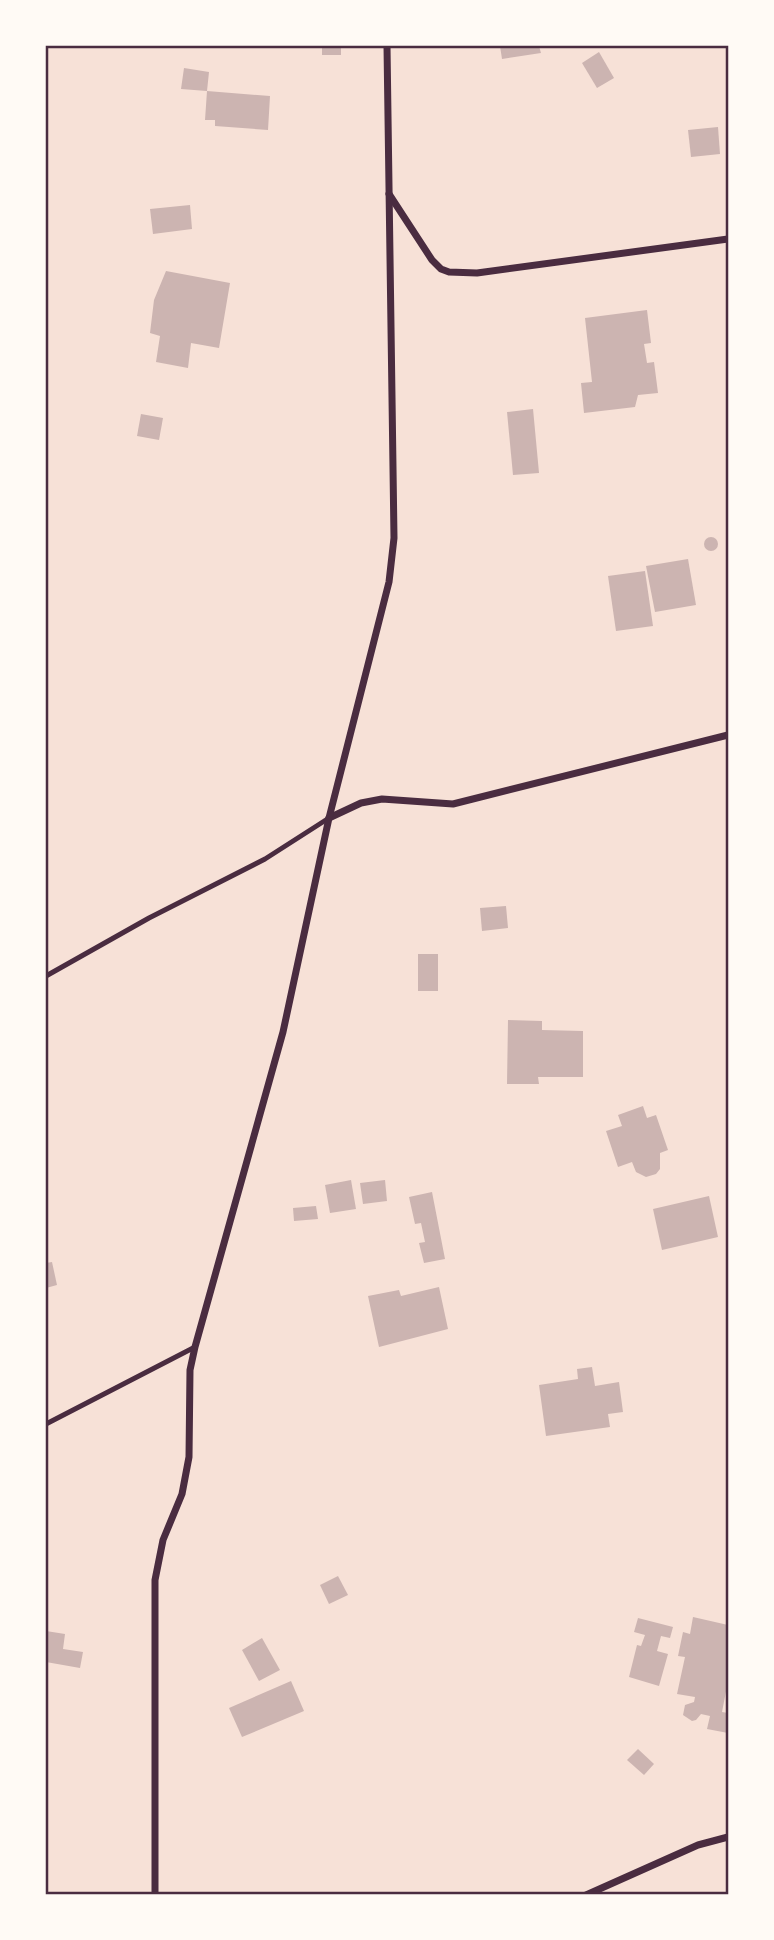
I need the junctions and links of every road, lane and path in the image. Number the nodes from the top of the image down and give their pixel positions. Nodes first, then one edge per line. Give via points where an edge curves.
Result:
1 (387, 46) edge
2 (388, 193) junction
3 (729, 239) edge
4 (729, 734) edge
5 (329, 818) junction
6 (46, 976) edge
7 (195, 1347) junction
8 (46, 1424) edge
9 (729, 1837) edge
10 (155, 1895) edge
11 (586, 1895) edge

1 - 2 street
2 - 3 street via 432,261 449,272 477,273
2 - 5 street via 392,562
4 - 5 street via 453,804 382,799
5 - 6 lane via 265,859
5 - 7 street via 283,1032
7 - 8 lane
7 - 10 street via 190,1370 189,1457 155,1580
9 - 11 street via 698,1845

